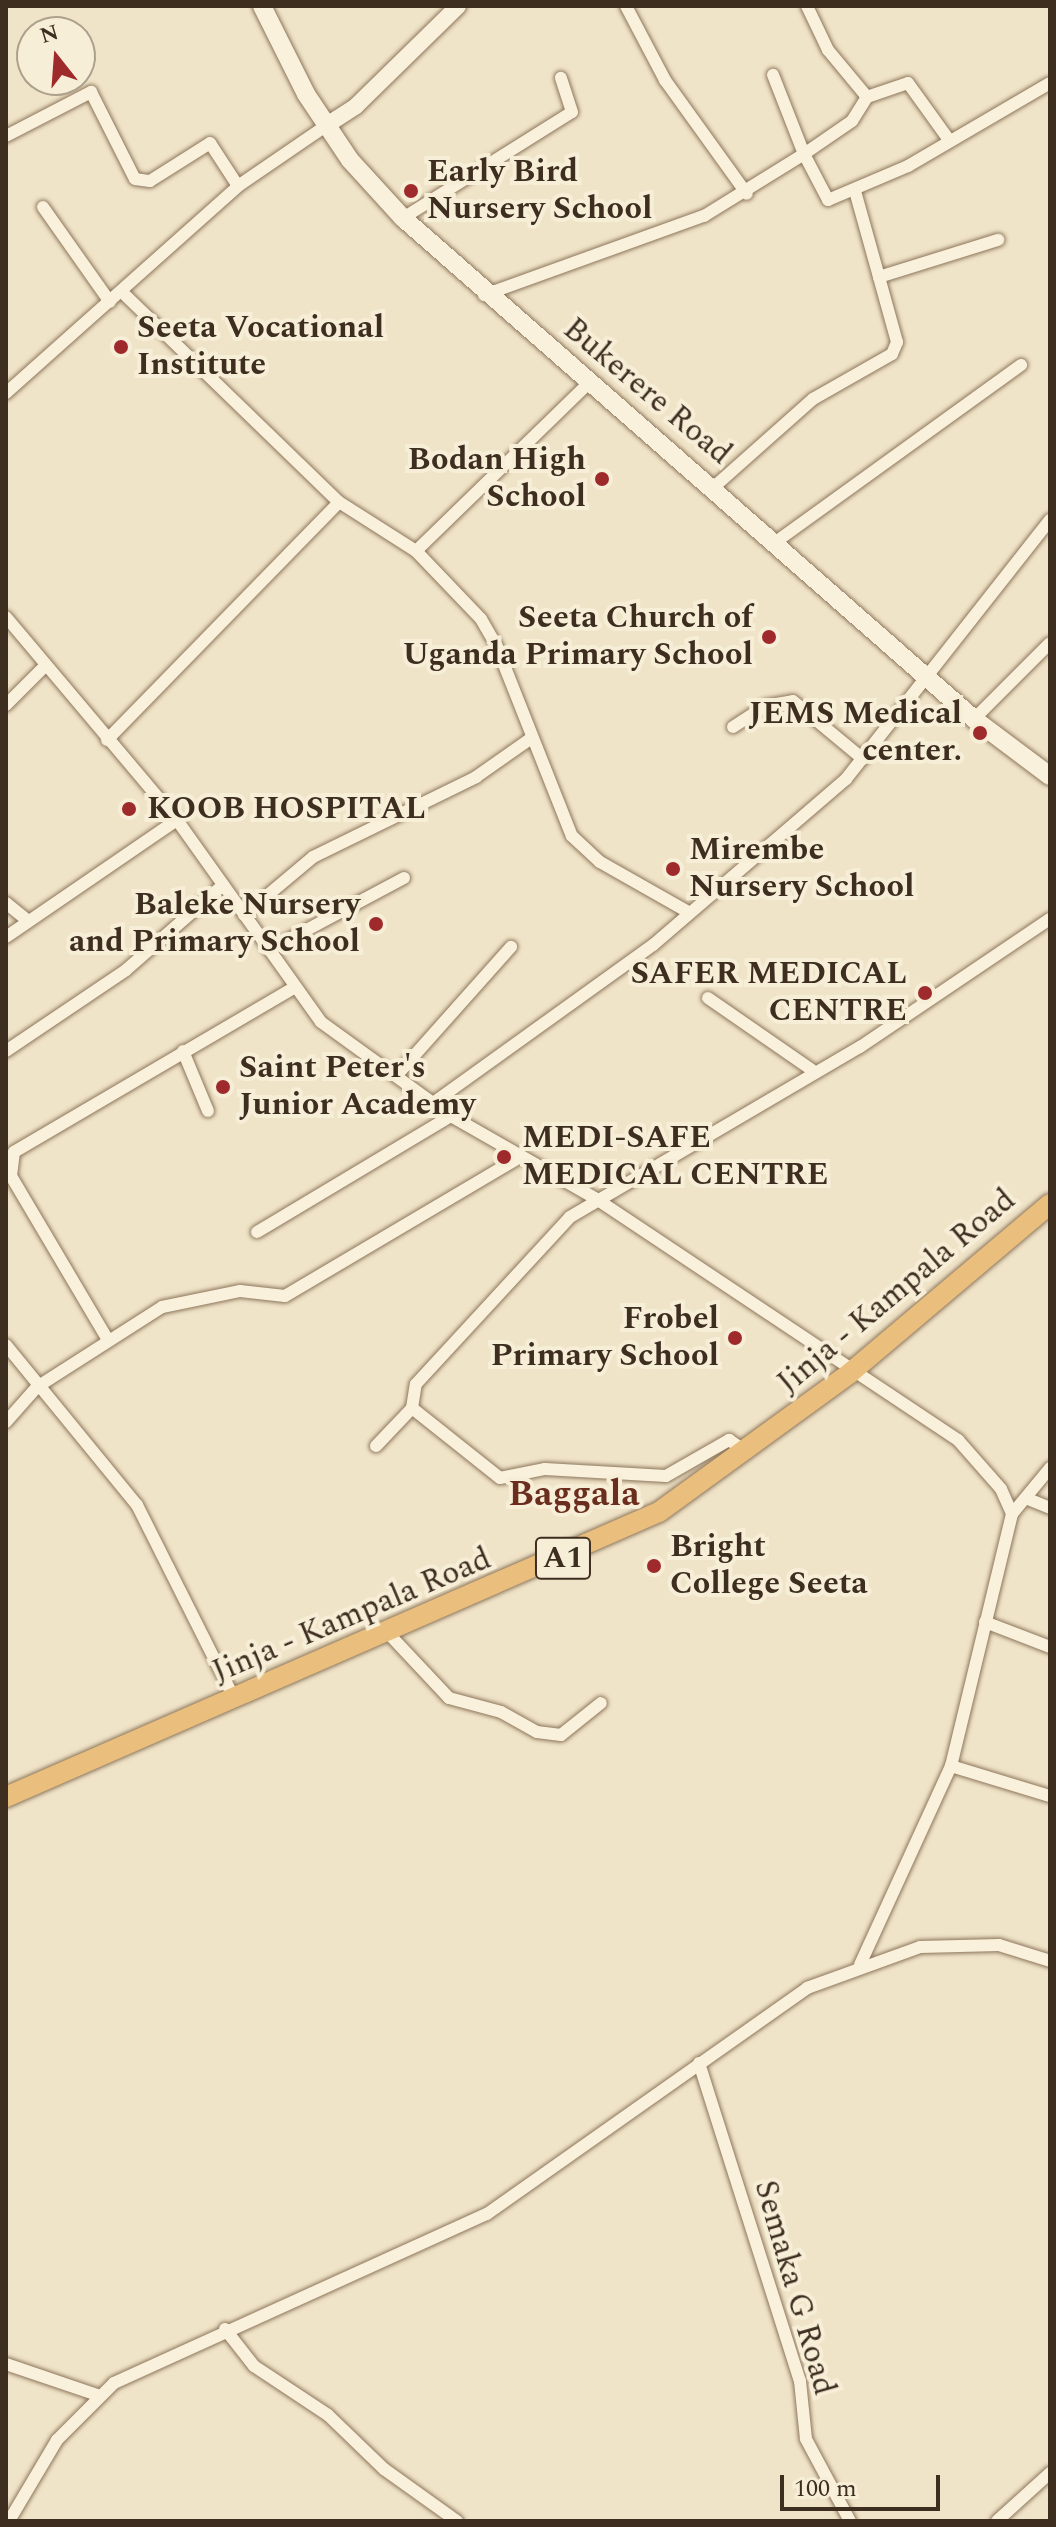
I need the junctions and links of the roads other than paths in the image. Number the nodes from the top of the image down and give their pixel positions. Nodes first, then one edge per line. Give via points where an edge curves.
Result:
1 (262, 6) edge
2 (458, 6) edge
3 (626, 6) edge
4 (807, 6) edge
5 (773, 75) dead end
6 (561, 78) dead end
7 (1050, 83) edge
8 (867, 97) junction
9 (327, 125) junction
10 (6, 136) edge
11 (949, 140) junction
12 (804, 154) junction
13 (238, 186) junction
14 (855, 191) junction
15 (747, 194) junction
16 (43, 207) dead end
17 (403, 218) junction
18 (998, 240) dead end
19 (879, 277) junction
20 (122, 292) junction
21 (484, 295) junction
22 (110, 302) junction
23 (1021, 365) dead end
24 (589, 383) junction
25 (6, 393) edge
26 (715, 486) junction
27 (339, 502) junction
28 (1050, 520) edge
29 (777, 541) junction
30 (416, 551) junction
31 (6, 617) edge
32 (1050, 643) edge
33 (44, 667) junction
34 (928, 675) junction
35 (6, 705) edge
36 (974, 719) junction
37 (733, 727) dead end
38 (530, 739) junction
39 (107, 740) junction
40 (863, 759) junction
41 (1050, 776) edge
42 (177, 820) junction
43 (404, 878) dead end
44 (223, 885) junction
45 (6, 903) edge
46 (690, 913) junction
47 (244, 915) junction
48 (1050, 919) edge
49 (27, 920) junction
50 (6, 937) edge
51 (511, 947) dead end
52 (269, 950) junction
53 (295, 987) junction
54 (708, 998) dead end
55 (6, 1051) edge
56 (183, 1051) junction
57 (812, 1070) junction
58 (396, 1076) junction
59 (433, 1103) junction
60 (208, 1111) dead end
61 (451, 1116) junction
62 (520, 1157) junction
63 (598, 1200) junction
64 (1050, 1204) edge
65 (257, 1232) dead end
66 (108, 1340) junction
67 (6, 1345) edge
68 (850, 1373) junction
69 (37, 1387) junction
70 (412, 1408) junction
71 (6, 1422) edge
72 (376, 1446) dead end
73 (747, 1452) junction
74 (1050, 1468) edge
75 (1028, 1499) junction
76 (1050, 1508) edge
77 (1012, 1514) junction
78 (985, 1622) junction
79 (388, 1633) junction
80 (1050, 1647) edge
81 (234, 1698) junction
82 (601, 1703) dead end
83 (951, 1766) junction
84 (1050, 1796) edge
85 (6, 1797) edge
86 (1050, 1961) edge
87 (860, 1965) junction
88 (699, 2063) junction
89 (225, 2329) junction
90 (6, 2364) edge
91 (97, 2395) junction
92 (1050, 2473) edge
93 (443, 2516) edge
94 (9, 2521) edge
95 (457, 2521) edge
96 (850, 2521) edge
97 (997, 2521) edge

1 - 9 main road, Bukerere Road
2 - 9 street via 356,106
3 - 15 street via 665,80
4 - 8 street via 828,50
5 - 12 street
6 - 17 street via 572,112
7 - 11 street
8 - 11 street via 908,83
8 - 12 street via 852,121
9 - 13 street
9 - 17 main road, Bukerere Road
10 - 13 street via 91,92 135,179 150,181 210,143
11 - 14 street
12 - 14 street via 821,196 838,199
12 - 15 street
13 - 20 street
14 - 19 street
15 - 21 street
16 - 22 street
17 - 21 main road, Bukerere Road
18 - 19 street
19 - 26 street via 897,342 892,354 813,399
20 - 22 street
20 - 27 street
21 - 24 main road, Bukerere Road
22 - 25 street
23 - 29 street
24 - 26 main road, Bukerere Road
24 - 30 street
26 - 29 main road, Bukerere Road
27 - 30 street
27 - 39 street
28 - 34 street
29 - 34 main road, Bukerere Road
30 - 38 street via 481,619
31 - 33 street
32 - 36 street
33 - 35 street
33 - 39 street
34 - 36 main road, Bukerere Road
34 - 40 street
36 - 41 main road, Bukerere Road
37 - 40 street via 765,706 793,701
38 - 46 street via 583,850
38 - 47 street via 476,777 313,857
39 - 42 street
40 - 46 street
42 - 44 street
42 - 49 street
43 - 52 street
44 - 47 street
44 - 55 street via 126,970
45 - 49 street
46 - 59 street via 582,1000
47 - 52 street
48 - 57 street via 860,1047
49 - 50 street
51 - 58 street
52 - 53 street
53 - 56 street
53 - 58 street via 321,1022
54 - 57 street
56 - 60 street
56 - 66 street via 14,1152 11,1176
57 - 63 street
58 - 59 street
59 - 61 street
61 - 62 street
61 - 65 street
62 - 63 street
62 - 66 street via 285,1296 240,1291 176,1301
63 - 68 street
63 - 70 street via 570,1217 426,1374
64 - 68 highway, Jinja - Kampala Road / A1
66 - 69 street
67 - 69 street
68 - 73 highway, Jinja - Kampala Road / A1
68 - 77 street via 982,1461
69 - 71 street
69 - 81 street via 137,1505
70 - 72 street
70 - 73 street via 500,1478 545,1469 666,1476 729,1440
73 - 79 highway, Jinja - Kampala Road / A1 via 689,1495 596,1544
74 - 75 street
75 - 76 street
75 - 77 street
77 - 78 street
78 - 80 street
78 - 83 street
79 - 81 highway, Jinja - Kampala Road / A1
79 - 82 street via 449,1698 501,1712 537,1732 561,1735
81 - 85 highway, Jinja - Kampala Road / A1
83 - 84 street
83 - 87 street
86 - 87 street via 960,1943
87 - 88 street via 790,1998
88 - 89 street via 487,2214 417,2251
88 - 96 street, Semaka G Road via 800,2381 806,2439
89 - 91 street
89 - 93 street via 254,2366
90 - 91 street
91 - 94 street via 57,2440
92 - 97 street
93 - 95 street

